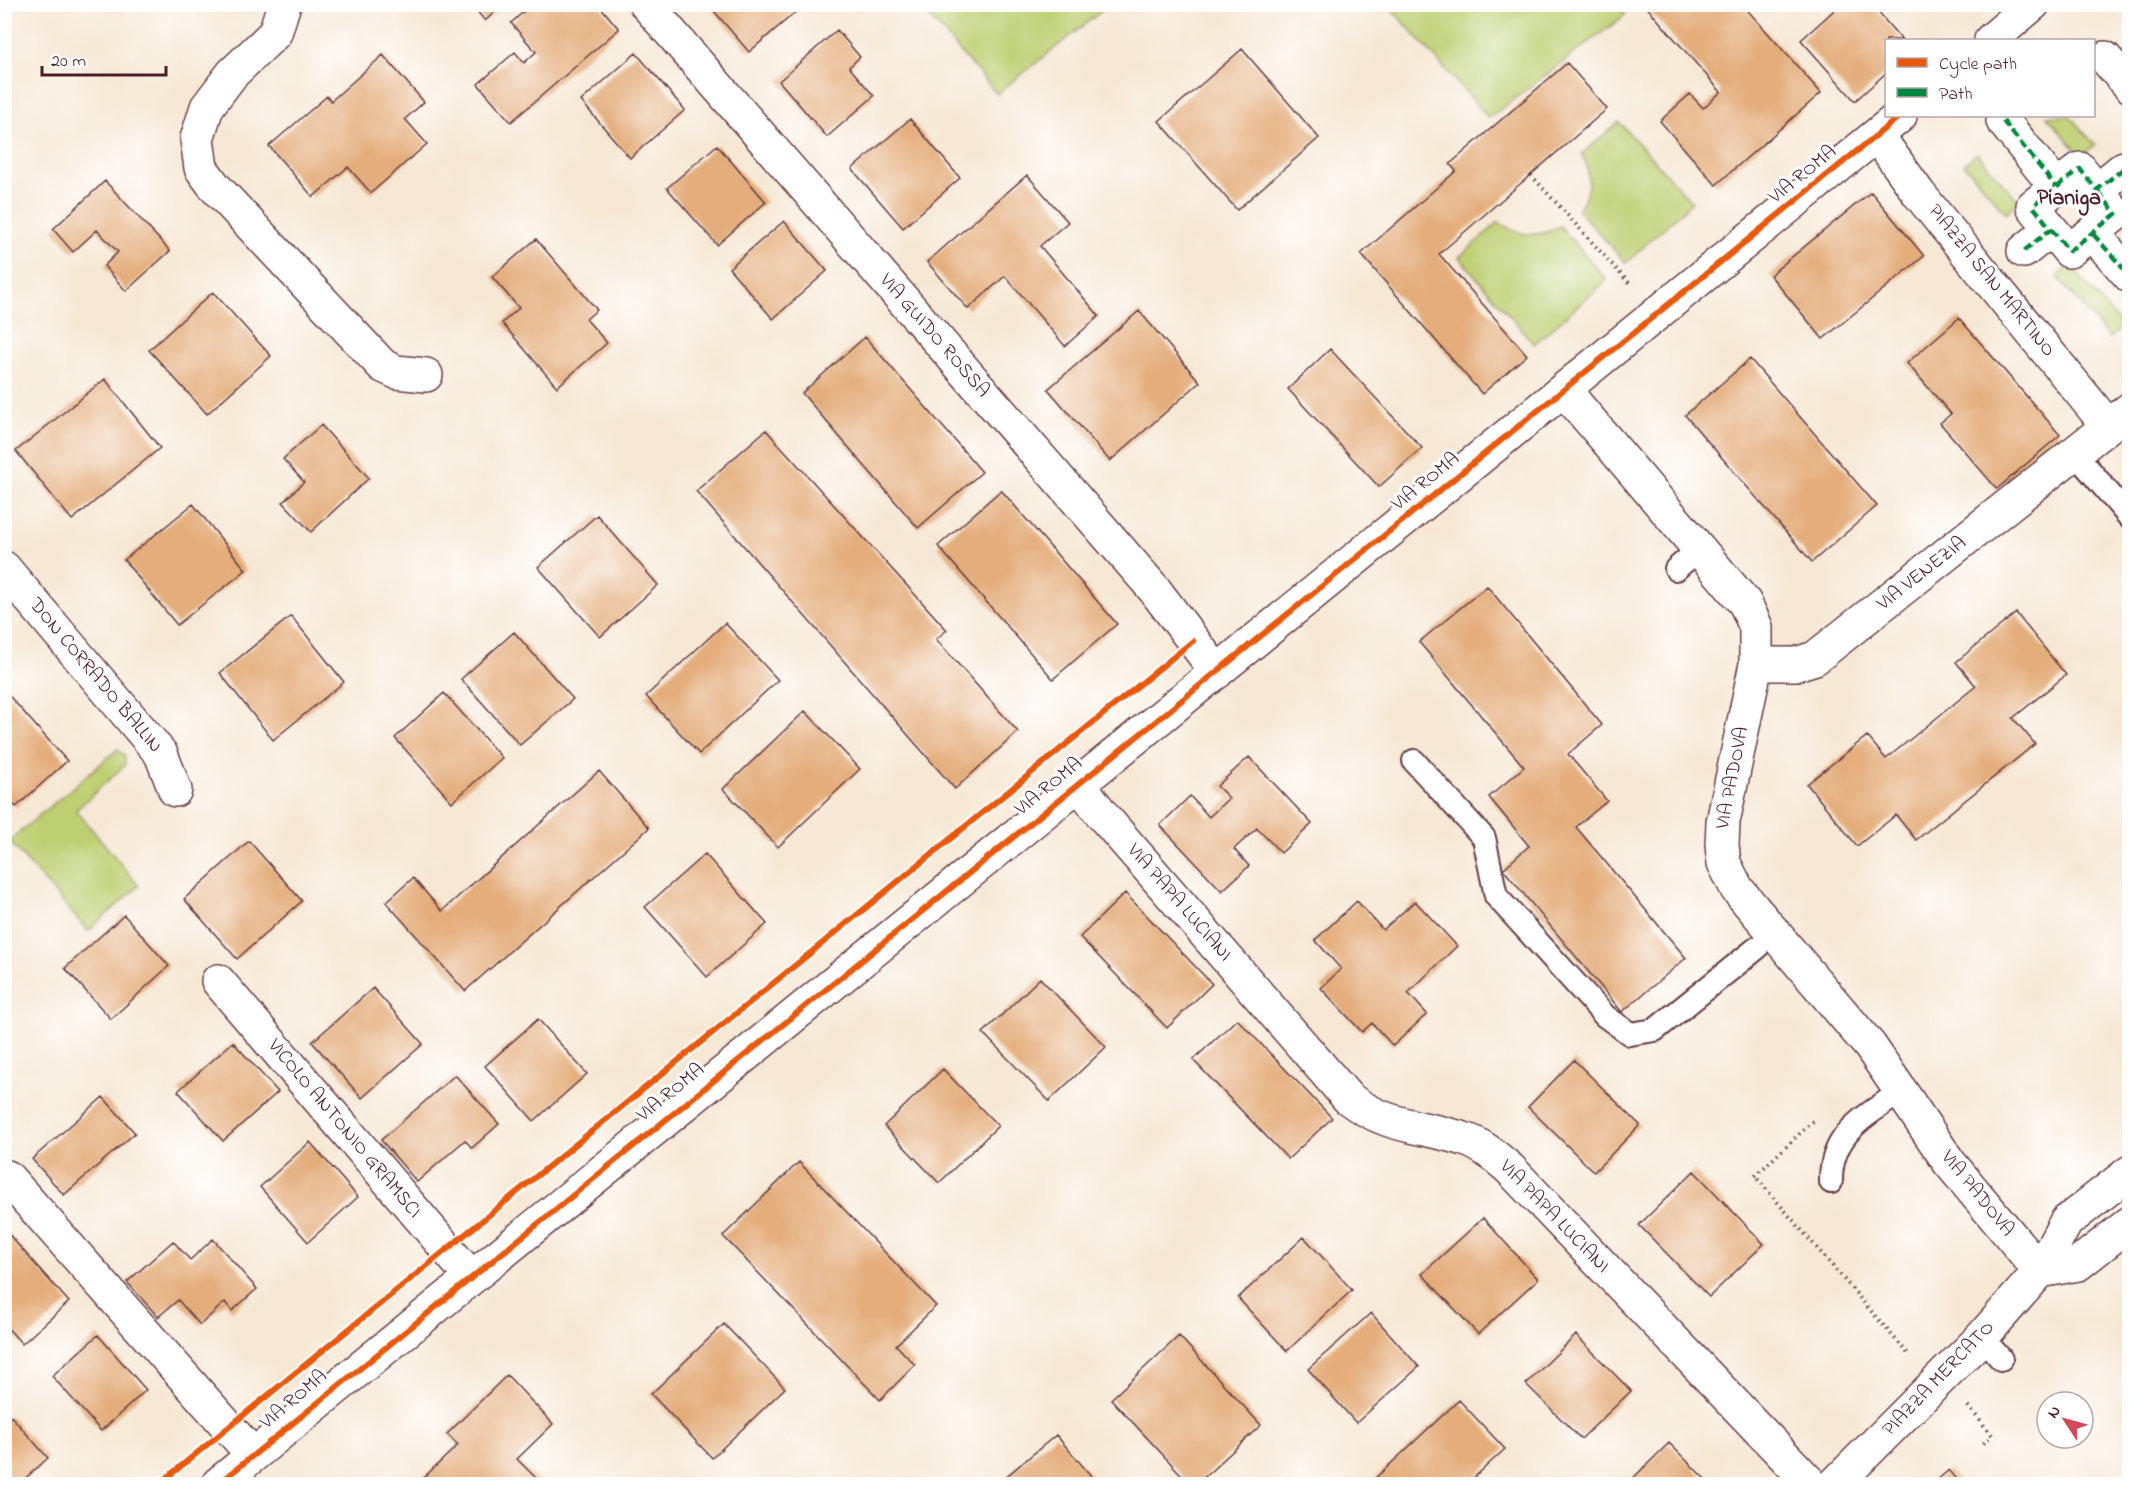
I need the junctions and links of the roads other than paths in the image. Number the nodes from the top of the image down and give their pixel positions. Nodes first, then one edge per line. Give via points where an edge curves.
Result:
1 (284, 4) edge
2 (646, 4) edge
3 (2033, 4) edge
4 (1992, 39) edge
5 (2105, 58) dead end
6 (2130, 86) edge
7 (2003, 121) dead end
8 (1888, 125) edge
9 (2124, 168) dead end
10 (2056, 187) junction
11 (2097, 190) junction
12 (2051, 229) junction
13 (2093, 234) junction
14 (2024, 251) dead end
15 (2130, 276) edge
16 (426, 375) dead end
17 (1564, 390) junction
18 (2119, 417) edge
19 (2075, 453) junction
20 (2130, 518) edge
21 (4, 568) edge
22 (1756, 664) junction
23 (1217, 672) junction
24 (1414, 761) dead end
25 (1079, 784) junction
26 (175, 790) dead end
27 (1757, 948) dead end
28 (218, 981) dead end
29 (1902, 1091) junction
30 (2130, 1172) edge
31 (7, 1177) dead end
32 (1831, 1182) dead end
33 (2130, 1223) edge
34 (2040, 1271) junction
35 (471, 1276) junction
36 (253, 1455) junction
37 (218, 1485) edge
38 (1811, 1485) edge
39 (1835, 1485) edge

1 - 16 street via 275,33 232,74 207,107 197,139 201,168 383,366 396,372
2 - 23 street, VIA GUIDO ROSSA via 1154,589
3 - 4 street
5 - 6 street
7 - 10 street
8 - 17 street, VIA ROMA
8 - 18 street, PIAZZA SAN MARTINO via 1919,194
9 - 11 street
10 - 11 street via 2080,169
10 - 12 street via 2033,206
11 - 13 street via 2116,214
12 - 13 street via 2070,251
12 - 14 street
13 - 15 street
17 - 22 street, VIA PADOVA via 1687,559 1745,603 1756,627
17 - 23 street, VIA ROMA
18 - 19 street, PIAZZA SAN MARTINO
19 - 20 lane
19 - 22 street, VIA VENEZIA via 1815,658 1796,664
21 - 26 street, DON CORRADO BALLIN via 161,754
22 - 29 street, VIA PADOVA via 1723,822 1724,862 1737,889 1870,1046
23 - 25 street, VIA ROMA
24 - 27 lane via 1484,838 1496,896 1605,1016 1630,1034 1655,1030
25 - 35 street, VIA ROMA
25 - 38 street, VIA PAPA LUCIANI via 1348,1098 1380,1119 1468,1141 1490,1151
28 - 35 street, VICOLO ANTONIO GRAMSCI
29 - 32 lane via 1842,1138 1830,1161
29 - 34 street, VIA PADOVA via 1949,1162
30 - 34 street, PIAZZA MERCATO via 2066,1222
31 - 36 street
33 - 34 street via 2078,1264
34 - 39 street, PIAZZA MERCATO via 1991,1348
35 - 36 street, VIA ROMA
36 - 37 street, VIA ROMA

